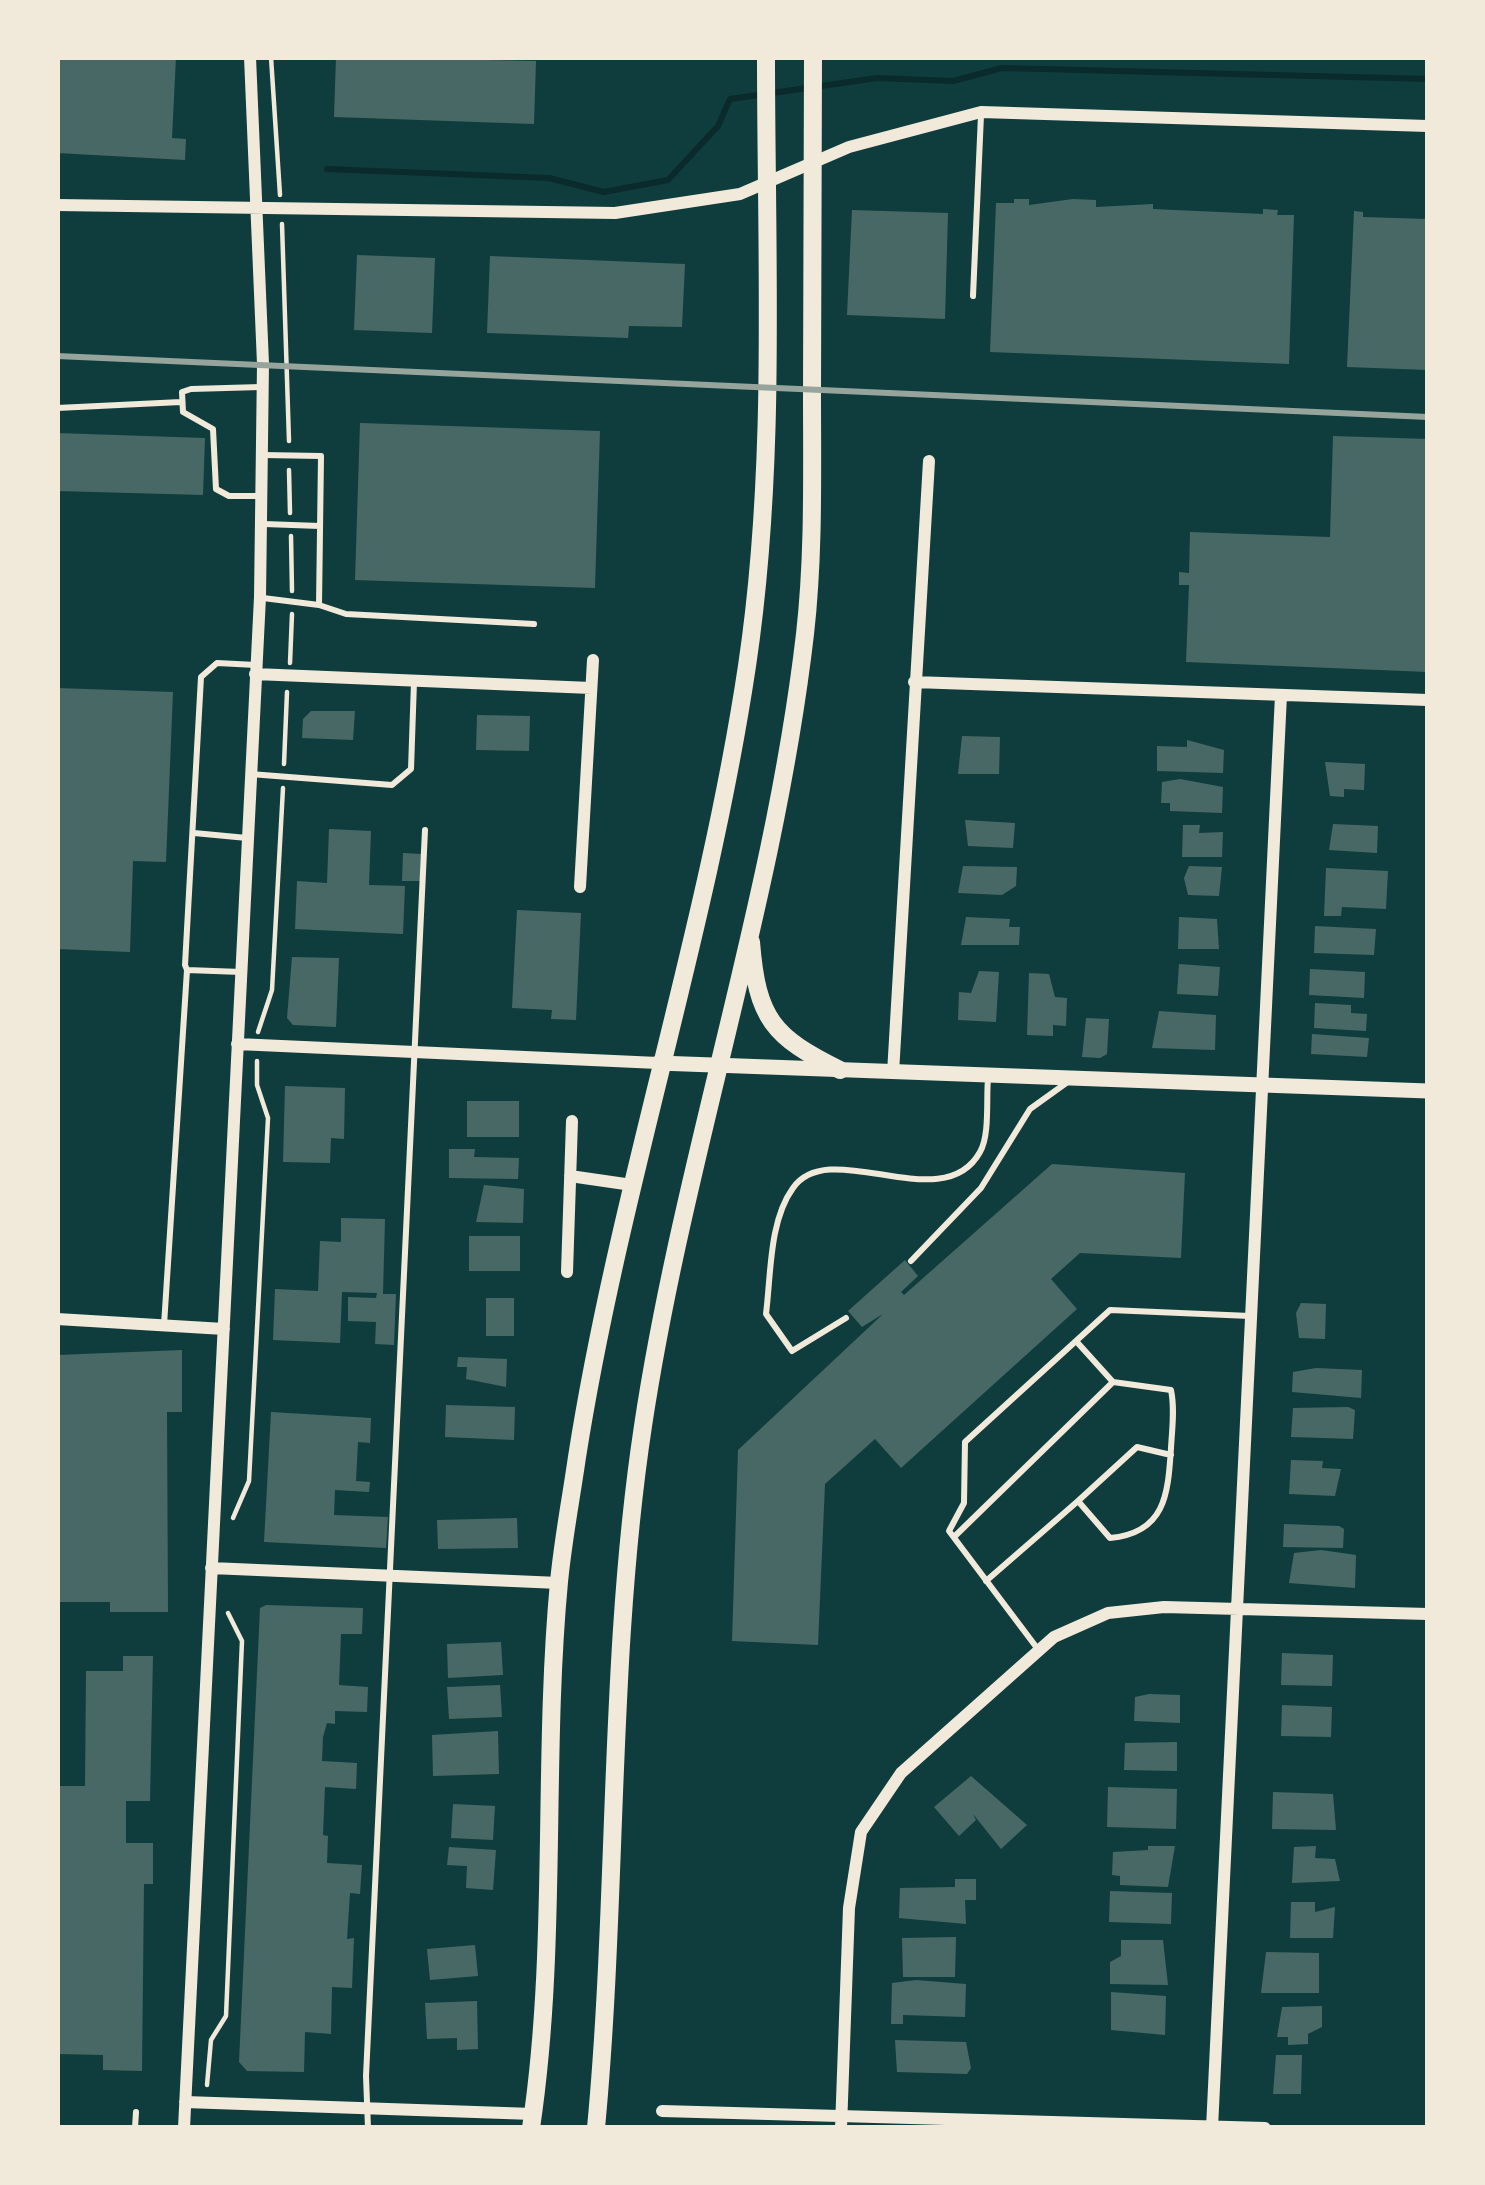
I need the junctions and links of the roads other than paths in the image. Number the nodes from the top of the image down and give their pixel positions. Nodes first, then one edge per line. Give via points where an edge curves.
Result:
1 (250, 57) edge
2 (766, 57) edge
3 (813, 57) edge
4 (981, 112) junction
5 (1428, 126) edge
6 (57, 205) edge
7 (258, 208) junction
8 (973, 296) dead end
9 (263, 387) junction
10 (181, 402) junction
11 (57, 407) edge
12 (262, 455) junction
13 (929, 461) dead end
14 (261, 496) junction
15 (261, 524) junction
16 (320, 526) junction
17 (260, 597) junction
18 (319, 605) junction
19 (534, 624) dead end
20 (593, 660) dead end
21 (255, 669) junction
22 (414, 682) junction
23 (914, 682) junction
24 (591, 688) junction
25 (1281, 695) junction
26 (1428, 700) edge
27 (249, 774) junction
28 (425, 830) dead end
29 (194, 833) junction
30 (247, 838) junction
31 (580, 887) dead end
32 (749, 929) junction
33 (187, 970) junction
34 (241, 972) junction
35 (237, 1045) junction
36 (413, 1052) junction
37 (658, 1063) junction
38 (718, 1065) junction
39 (840, 1070) junction
40 (893, 1072) junction
41 (988, 1076) junction
42 (1073, 1078) junction
43 (1263, 1084) junction
44 (1428, 1090) edge
45 (572, 1121) dead end
46 (571, 1177) junction
47 (632, 1185) junction
48 (911, 1261) dead end
49 (567, 1272) dead end
50 (1253, 1316) junction
51 (846, 1318) dead end
52 (57, 1319) edge
53 (164, 1325) junction
54 (224, 1329) junction
55 (1076, 1341) junction
56 (1113, 1382) junction
57 (1171, 1455) junction
58 (1078, 1501) junction
59 (954, 1537) junction
60 (211, 1568) junction
61 (389, 1575) junction
62 (986, 1580) junction
63 (559, 1583) junction
64 (1239, 1606) junction
65 (1428, 1614) edge
66 (1039, 1651) junction
67 (185, 2102) junction
68 (368, 2106) junction
69 (662, 2111) dead end
70 (136, 2112) dead end
71 (532, 2121) edge
72 (841, 2122) edge
73 (135, 2128) edge
74 (184, 2128) edge
75 (368, 2128) edge
76 (596, 2128) edge
77 (1212, 2128) edge
78 (1265, 2128) edge

1 - 7 street
2 - 37 main road via 765,496 748,661 718,836
3 - 32 main road via 806,632
4 - 5 street
4 - 7 street via 849,146 740,194 615,213
4 - 8 lane
6 - 7 street
7 - 9 street
9 - 10 lane via 191,389
9 - 12 street
10 - 11 lane
10 - 14 lane via 187,415 213,429 216,489
12 - 14 street
12 - 16 lane via 321,456
13 - 23 street
14 - 15 street
15 - 16 lane
15 - 17 street
16 - 18 lane
17 - 18 lane
17 - 21 street
18 - 19 lane via 346,614
20 - 24 street
21 - 22 street
21 - 27 street
21 - 29 lane via 217,663 201,677
22 - 24 street
22 - 27 lane via 411,769 392,785
23 - 25 street
23 - 40 street
24 - 31 street
25 - 26 street
25 - 43 street
27 - 30 street
28 - 36 lane
29 - 30 lane
29 - 33 lane
30 - 34 street
32 - 38 main road
32 - 39 main road via 762,1007 787,1044
33 - 34 lane
33 - 53 lane
34 - 35 street
35 - 36 street
35 - 54 street
36 - 37 street
36 - 61 lane
37 - 38 street
37 - 47 main road
38 - 39 street
38 - 76 main road via 642,1431
39 - 40 street
40 - 41 street
41 - 42 street
41 - 51 lane via 982,1151 958,1175 826,1170 792,1189 778,1224 766,1314 792,1351
42 - 43 street
42 - 48 lane via 1030,1108 981,1188
43 - 44 street
43 - 50 street
45 - 46 street
46 - 47 street
46 - 49 street
47 - 63 main road
50 - 55 lane via 1110,1310
50 - 64 street
52 - 53 street
53 - 54 street
54 - 60 street
55 - 56 lane
55 - 59 lane via 965,1442
56 - 57 lane via 1171,1390
56 - 59 lane
57 - 58 lane via 1137,1448
57 - 58 lane via 1159,1518 1129,1537 1110,1538
58 - 62 lane
59 - 62 lane
60 - 61 street
60 - 67 street
61 - 63 street
61 - 68 lane
62 - 66 lane
63 - 71 main road
64 - 65 street
64 - 66 street via 1108,1613
64 - 77 street
66 - 72 street via 901,1773 861,1832 849,1908
67 - 68 street
67 - 74 street
68 - 71 street
68 - 75 lane
69 - 72 street
70 - 73 lane
72 - 77 street
77 - 78 street

